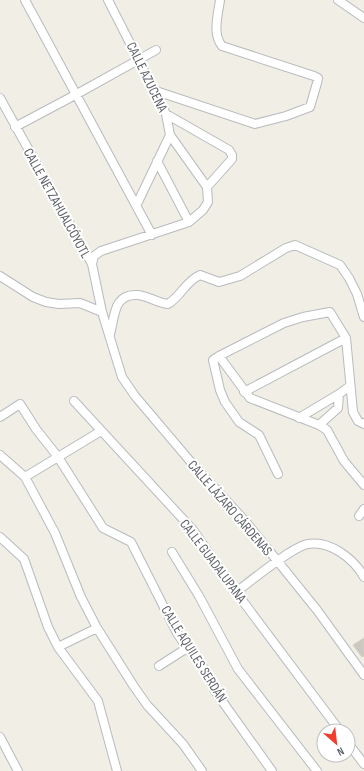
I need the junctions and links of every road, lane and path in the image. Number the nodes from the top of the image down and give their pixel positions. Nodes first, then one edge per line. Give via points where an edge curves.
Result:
1 (25, 0) edge
2 (108, 0) edge
3 (220, 0) edge
4 (338, 0) edge
5 (364, 18) edge
6 (156, 50) dead end
7 (139, 58) junction
8 (153, 90) junction
9 (77, 94) junction
10 (0, 98) edge
11 (166, 114) junction
12 (15, 127) junction
13 (170, 135) junction
14 (158, 161) junction
15 (207, 187) junction
16 (137, 204) junction
17 (190, 222) junction
18 (152, 235) junction
19 (92, 264) junction
20 (0, 276) edge
21 (102, 312) junction
22 (364, 317) edge
23 (110, 334) junction
24 (346, 338) junction
25 (219, 356) junction
26 (350, 386) junction
27 (244, 392) junction
28 (339, 394) junction
29 (74, 401) dead end
30 (0, 417) edge
31 (298, 418) junction
32 (364, 424) edge
33 (319, 425) junction
34 (101, 431) junction
35 (0, 455) edge
36 (58, 457) junction
37 (278, 474) dead end
38 (25, 478) junction
39 (364, 485) edge
40 (0, 536) edge
41 (172, 552) dead end
42 (277, 562) junction
43 (364, 577) edge
44 (236, 592) junction
45 (97, 628) junction
46 (58, 647) junction
47 (187, 648) junction
48 (159, 666) dead end
49 (364, 675) edge
50 (334, 723) edge
51 (0, 737) edge
52 (356, 754) edge
53 (364, 764) edge
54 (18, 771) edge
55 (118, 771) edge
56 (202, 771) edge
57 (272, 771) edge
58 (317, 771) edge

1 - 9 street
2 - 7 street, CALLE AZUCENA
3 - 8 street via 216,31 217,40 222,46 318,78 310,107 255,124
4 - 5 street
6 - 7 street
7 - 8 street, CALLE AZUCENA
7 - 9 street
8 - 11 street, CALLE AZUCENA
9 - 12 street
9 - 16 street
10 - 12 street, CALLE NETZAHUALCÓYOTL
11 - 13 street, CALLE AZUCENA
11 - 15 street via 232,154 232,159
12 - 19 street, CALLE NETZAHUALCÓYOTL
13 - 14 street
13 - 15 street, CALLE AZUCENA
14 - 16 street
14 - 17 street
15 - 17 street via 208,202
16 - 18 street
17 - 18 street
18 - 19 street via 101,251 94,256
19 - 21 street, CALLE NETZAHUALCÓYOTL
20 - 21 street via 33,297 46,302 80,303
21 - 23 street, CALLE NETZAHUALCÓYOTL
22 - 23 street via 357,294 340,265 295,245 240,276 219,282 200,275 191,279 176,299 168,304 139,295 120,299
23 - 42 street, CALLE LÁZARO CÁRDENAS via 122,377 135,396 246,522
24 - 25 street via 330,312 284,323
24 - 26 street
24 - 27 street
25 - 27 street
25 - 37 street via 213,360 225,402 240,422 259,435
26 - 28 street
26 - 32 street via 353,412 358,421
27 - 31 street via 250,398
28 - 31 street
28 - 33 street via 338,408
29 - 34 street, CALLE GUADALUPANA
30 - 36 street, CALLE AQUILES SERDÁN via 20,404
31 - 33 street
33 - 39 street via 327,430 344,461
34 - 36 street
34 - 44 street, CALLE GUADALUPANA via 193,530
35 - 38 street
36 - 38 street
36 - 47 street, CALLE AQUILES SERDÁN via 103,528 130,542
38 - 45 street via 55,533 81,597
40 - 46 street via 24,560 48,627
41 - 58 street via 238,669
42 - 43 street via 307,544 317,543 348,557
42 - 44 street
42 - 49 street, CALLE LÁZARO CÁRDENAS via 317,610
44 - 50 street, CALLE GUADALUPANA
45 - 46 street
45 - 56 street via 147,705 183,744
46 - 55 street via 98,701
47 - 48 street
47 - 57 street, CALLE AQUILES SERDÁN via 201,662 215,691
51 - 54 street
52 - 53 street

